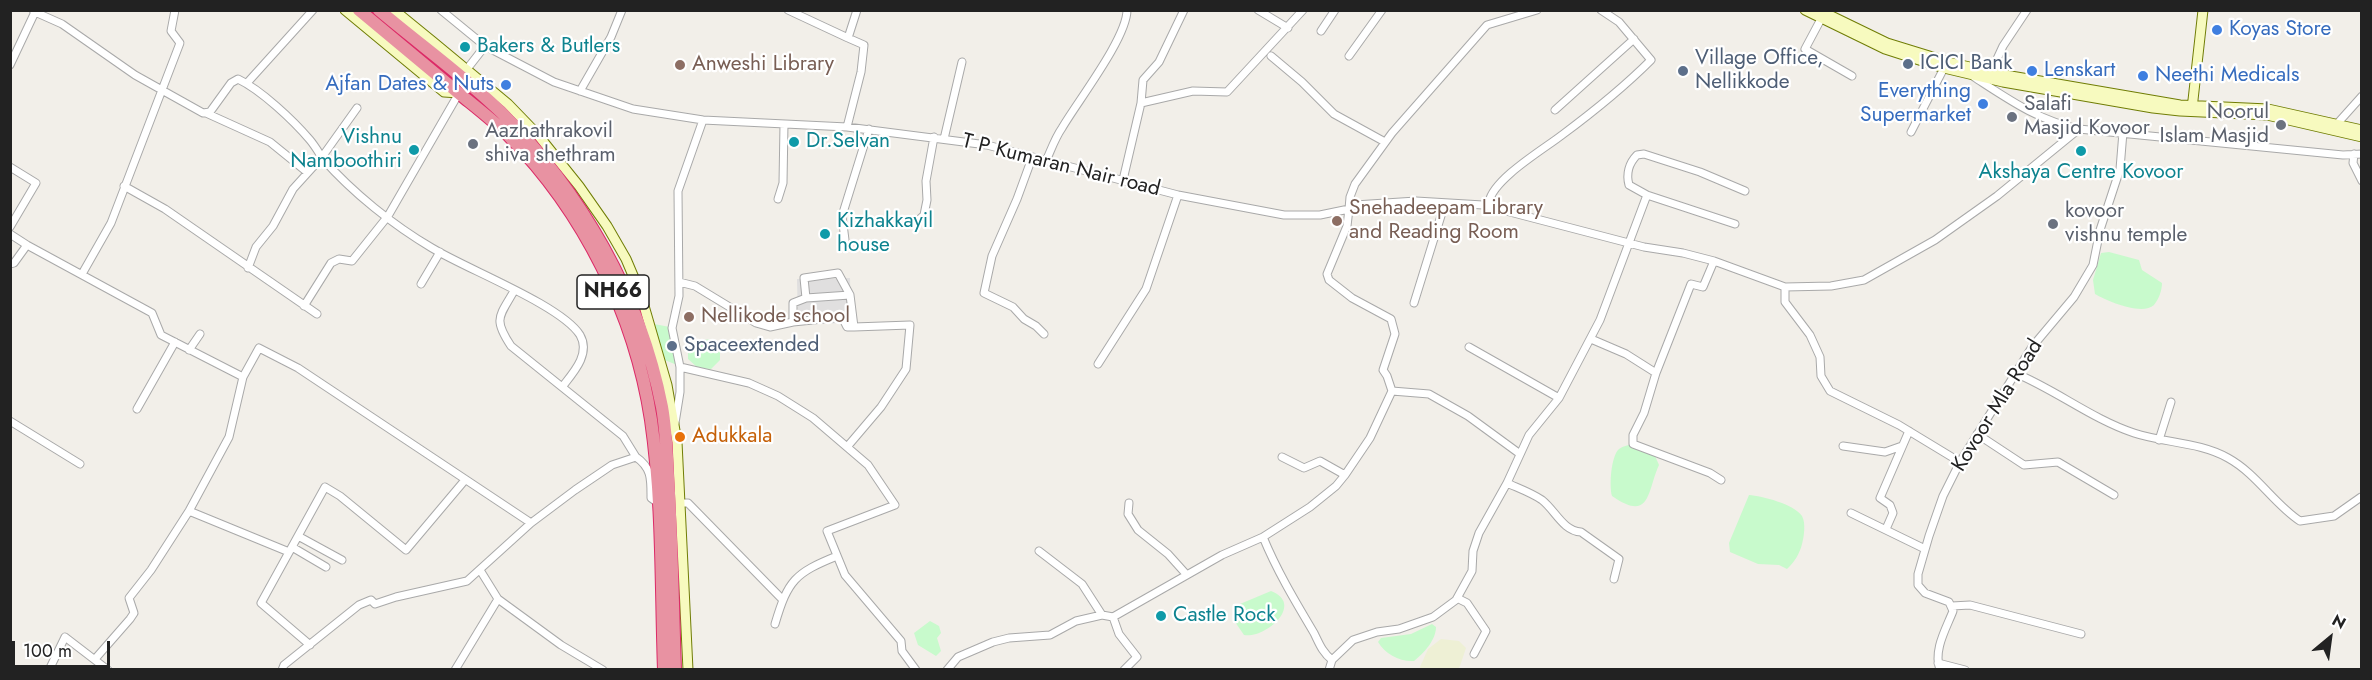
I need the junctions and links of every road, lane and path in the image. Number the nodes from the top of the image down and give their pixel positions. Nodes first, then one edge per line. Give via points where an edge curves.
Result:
1 (175, 10) edge
2 (312, 10) edge
3 (345, 10) edge
4 (359, 10) edge
5 (379, 10) edge
6 (394, 10) edge
7 (441, 10) edge
8 (621, 10) edge
9 (789, 10) edge
10 (857, 10) edge
11 (1127, 10) edge
12 (1184, 10) edge
13 (1258, 10) edge
14 (1303, 10) edge
15 (1335, 10) edge
16 (1382, 10) edge
17 (1537, 10) edge
18 (1601, 10) edge
19 (1805, 10) edge
20 (2027, 10) edge
21 (2203, 10) edge
22 (34, 11) edge
23 (1822, 13) edge
24 (1288, 28) junction
25 (1321, 31) dead end
26 (848, 38) junction
27 (1634, 39) junction
28 (432, 41) junction
29 (485, 46) junction
30 (1271, 56) dead end
31 (1349, 56) dead end
32 (435, 57) junction
33 (962, 62) dead end
34 (10, 65) edge
35 (1944, 68) junction
36 (467, 69) junction
37 (1963, 70) junction
38 (1991, 72) junction
39 (1852, 76) dead end
40 (247, 84) junction
41 (160, 90) junction
42 (580, 92) junction
43 (459, 93) junction
44 (2361, 96) edge
45 (1141, 103) junction
46 (357, 108) dead end
47 (2192, 109) junction
48 (1555, 110) dead end
49 (2226, 110) junction
50 (206, 112) junction
51 (703, 120) junction
52 (784, 124) junction
53 (2336, 125) junction
54 (847, 127) junction
55 (869, 129) junction
56 (2079, 129) junction
57 (2361, 130) edge
58 (1911, 132) dead end
59 (2123, 132) junction
60 (934, 137) junction
61 (2361, 137) edge
62 (944, 139) junction
63 (1385, 142) junction
64 (2358, 154) edge
65 (322, 157) junction
66 (1032, 158) junction
67 (1046, 161) junction
68 (10, 167) edge
69 (307, 172) junction
70 (1123, 180) junction
71 (2361, 181) edge
72 (124, 186) junction
73 (1745, 191) dead end
74 (1178, 195) junction
75 (1647, 195) junction
76 (778, 199) dead end
77 (1445, 203) junction
78 (1483, 205) junction
79 (1349, 208) junction
80 (388, 216) junction
81 (914, 224) dead end
82 (1735, 224) dead end
83 (10, 227) edge
84 (10, 234) edge
85 (845, 240) dead end
86 (1628, 243) junction
87 (27, 245) junction
88 (440, 252) junction
89 (1714, 261) junction
90 (10, 264) edge
91 (248, 268) junction
92 (82, 274) junction
93 (679, 282) junction
94 (421, 284) dead end
95 (1785, 287) junction
96 (514, 291) junction
97 (850, 295) junction
98 (806, 298) junction
99 (1414, 303) dead end
100 (304, 306) junction
101 (317, 314) dead end
102 (793, 322) junction
103 (854, 327) junction
104 (200, 333) dead end
105 (1044, 334) dead end
106 (1591, 339) junction
107 (175, 342) junction
108 (1469, 347) dead end
109 (189, 350) junction
110 (1098, 364) dead end
111 (680, 367) junction
112 (2015, 373) junction
113 (1656, 374) junction
114 (243, 377) junction
115 (562, 387) junction
116 (1392, 391) junction
117 (1560, 398) junction
118 (2170, 402) dead end
119 (137, 409) dead end
120 (10, 421) edge
121 (674, 424) junction
122 (1909, 431) junction
123 (1977, 434) junction
124 (2160, 440) junction
125 (1843, 446) dead end
126 (1902, 446) junction
127 (847, 447) junction
128 (1520, 454) junction
129 (636, 457) junction
130 (1282, 457) dead end
131 (1960, 462) junction
132 (80, 464) dead end
133 (1345, 475) junction
134 (465, 480) junction
135 (1720, 480) dead end
136 (1507, 483) junction
137 (2114, 495) dead end
138 (2361, 497) edge
139 (658, 503) junction
140 (681, 503) junction
141 (1129, 503) dead end
142 (189, 511) junction
143 (1851, 513) dead end
144 (531, 524) junction
145 (1886, 529) junction
146 (298, 536) junction
147 (1263, 537) junction
148 (290, 549) junction
149 (1926, 549) junction
150 (1039, 551) dead end
151 (837, 556) junction
152 (342, 560) dead end
153 (326, 567) dead end
154 (480, 570) junction
155 (1186, 574) junction
156 (1614, 579) dead end
157 (1457, 598) junction
158 (498, 599) junction
159 (782, 599) junction
160 (1952, 606) junction
161 (1102, 615) junction
162 (1113, 617) junction
163 (775, 624) dead end
164 (2081, 634) dead end
165 (310, 645) junction
166 (1474, 654) dead end
167 (95, 659) junction
168 (1332, 660) junction
169 (1939, 666) edge
170 (49, 669) edge
171 (108, 669) edge
172 (282, 669) edge
173 (455, 669) edge
174 (603, 669) edge
175 (664, 669) edge
176 (675, 669) edge
177 (688, 669) edge
178 (916, 669) edge
179 (947, 669) edge
180 (1124, 669) edge
181 (1329, 669) edge
182 (1965, 669) edge

1 - 41 street via 171,31 180,42
2 - 40 street
3 - 43 main road via 444,93
4 - 43 highway, NH66
5 - 32 highway, NH66
6 - 28 main road
7 - 29 street, T P Kumaran Nair road
8 - 42 street via 611,37
9 - 26 street
10 - 26 street
11 - 67 street via 1115,43 1061,129
12 - 45 street via 1159,62 1143,80
13 - 24 street
14 - 24 street
15 - 25 street
16 - 31 street
17 - 63 street via 1487,25
18 - 27 street
19 - 23 main road
20 - 38 street
21 - 47 main road
22 - 34 street
22 - 41 street via 62,24
23 - 35 main road via 1885,49
23 - 37 main road via 1887,43
23 - 39 street via 1805,49
24 - 45 street via 1227,92 1193,91
26 - 54 street via 864,45
27 - 48 street
27 - 78 street via 1651,60 1562,135 1510,172
28 - 32 main road
28 - 36 main road
29 - 36 street
29 - 42 street, T P Kumaran Nair road
30 - 63 street via 1334,114
32 - 176 highway, NH66 via 500,111 549,165 601,242 638,323 662,406
33 - 62 street
35 - 37 main road
35 - 58 street
36 - 121 main road via 538,135 607,226 640,292
37 - 38 main road
37 - 47 main road via 2153,108
37 - 56 street via 2017,106 2057,125
38 - 47 main road
40 - 50 street via 238,79 231,83 217,104
40 - 65 street via 309,138
41 - 50 street
41 - 72 street
42 - 51 street, T P Kumaran Nair road via 633,109
43 - 80 street
43 - 139 highway, NH66 via 509,136 532,162 560,198 601,264 638,361 651,418
44 - 53 street
45 - 70 street
46 - 65 street
47 - 49 main road
49 - 53 main road via 2268,109
49 - 61 main road via 2267,115
50 - 69 street via 270,142
51 - 52 street, T P Kumaran Nair road
51 - 93 street via 678,191
52 - 54 street, T P Kumaran Nair road
52 - 76 street via 783,183
53 - 57 main road
54 - 55 street, T P Kumaran Nair road
55 - 60 street, T P Kumaran Nair road
55 - 85 street via 842,216
56 - 59 street
56 - 95 street via 1997,196 1935,240 1864,280 1832,286
59 - 64 street
59 - 112 street, Kovoor Mla Road via 2120,169 2093,265 2074,297
60 - 62 street, T P Kumaran Nair road
60 - 81 street via 924,214
62 - 66 street, T P Kumaran Nair road via 987,145
63 - 79 street via 1355,184
64 - 71 street via 2353,164
65 - 69 street
65 - 80 street
66 - 67 street, T P Kumaran Nair road
66 - 105 street via 992,256 984,293 1013,307
67 - 70 street, T P Kumaran Nair road
68 - 83 street via 36,183
69 - 91 street via 256,247
70 - 74 street, T P Kumaran Nair road
72 - 91 street via 165,209
72 - 92 street via 111,223
73 - 75 street via 1700,172 1637,154 1627,178 1629,185
74 - 79 street, T P Kumaran Nair road via 1248,210 1302,216
74 - 110 street via 1146,289
75 - 82 street
75 - 86 street
77 - 78 street, T P Kumaran Nair road
77 - 79 street, T P Kumaran Nair road via 1360,203
77 - 99 street
78 - 86 street, T P Kumaran Nair road
79 - 116 street via 1347,226 1327,274 1352,298 1391,319 1395,334 1383,370
80 - 88 street
80 - 100 street via 352,261 331,263
84 - 87 street
86 - 89 street, T P Kumaran Nair road
86 - 106 street
87 - 90 street
87 - 92 street
88 - 94 street
88 - 96 street
89 - 95 street, T P Kumaran Nair road
89 - 113 street via 1704,287 1691,284
91 - 100 street
92 - 107 street via 152,313 161,335
93 - 102 street via 695,286 756,323 770,327
93 - 111 street via 672,328
95 - 122 street via 1785,302 1810,335 1820,357 1821,376 1830,391
96 - 115 street via 499,317 500,330 512,346
96 - 115 street via 550,309 582,338 584,352
97 - 98 street
97 - 98 street via 838,273 804,278
97 - 103 street
98 - 102 street via 792,303
100 - 101 street
102 - 103 street via 842,317 847,327
103 - 127 street via 910,325 906,369
104 - 109 street
106 - 113 street via 1626,354
106 - 117 street
107 - 109 street
107 - 119 street
108 - 117 street
109 - 114 street
111 - 121 street
111 - 127 street via 749,383 778,396 813,418
112 - 123 street, Kovoor Mla Road
112 - 124 street via 2133,433
113 - 135 street via 1633,444
114 - 134 street via 259,348 298,368
114 - 142 street via 229,437
115 - 129 street via 622,436
116 - 128 street via 1429,394 1468,416
116 - 133 street via 1370,438
117 - 128 street via 1528,435
118 - 124 street
120 - 132 street
121 - 140 main road
122 - 126 street
122 - 131 street
123 - 131 street, Kovoor Mla Road
123 - 137 street via 2024,465 2058,462
124 - 138 street via 2190,445 2230,459 2300,521 2334,516
125 - 126 street via 1885,452
126 - 145 street via 1880,498 1893,513
127 - 151 street via 868,465 895,505 827,531
128 - 136 street
129 - 139 street via 651,473 651,498
129 - 144 street via 604,470
130 - 133 street via 1304,468 1320,461
131 - 149 street, Kovoor Mla Road via 1943,496
133 - 147 street via 1310,507
134 - 144 street
134 - 146 street via 406,549 325,487
136 - 156 street via 1540,499 1567,528 1581,532 1619,559
136 - 157 street via 1479,533 1472,571
139 - 175 highway, NH66
140 - 159 street via 688,503
140 - 177 main road
141 - 155 street via 1128,514 1138,530
142 - 148 street
142 - 167 street via 129,598 134,613
143 - 145 street
144 - 154 street
145 - 149 street
146 - 148 street
146 - 152 street
147 - 155 street
147 - 168 street via 1295,603
148 - 153 street
148 - 165 street via 261,603
149 - 160 street, Kovoor Mla Road via 1918,585 1925,593 1945,599
150 - 161 street via 1082,584
151 - 159 street via 808,567
151 - 178 street via 845,576 901,641 902,651
154 - 158 street
154 - 165 street via 467,581 359,605
155 - 162 street
157 - 166 street via 1467,603 1486,631
157 - 168 street via 1433,617 1353,640
158 - 173 street
158 - 174 street via 561,645
159 - 163 street
160 - 164 street via 1970,605
160 - 169 street via 1938,649
161 - 162 street
161 - 179 street via 1076,621 1050,635 993,642 958,657
162 - 180 street via 1119,634 1137,657
165 - 172 street
167 - 170 street via 65,637
167 - 171 street
168 - 181 street
169 - 182 street

